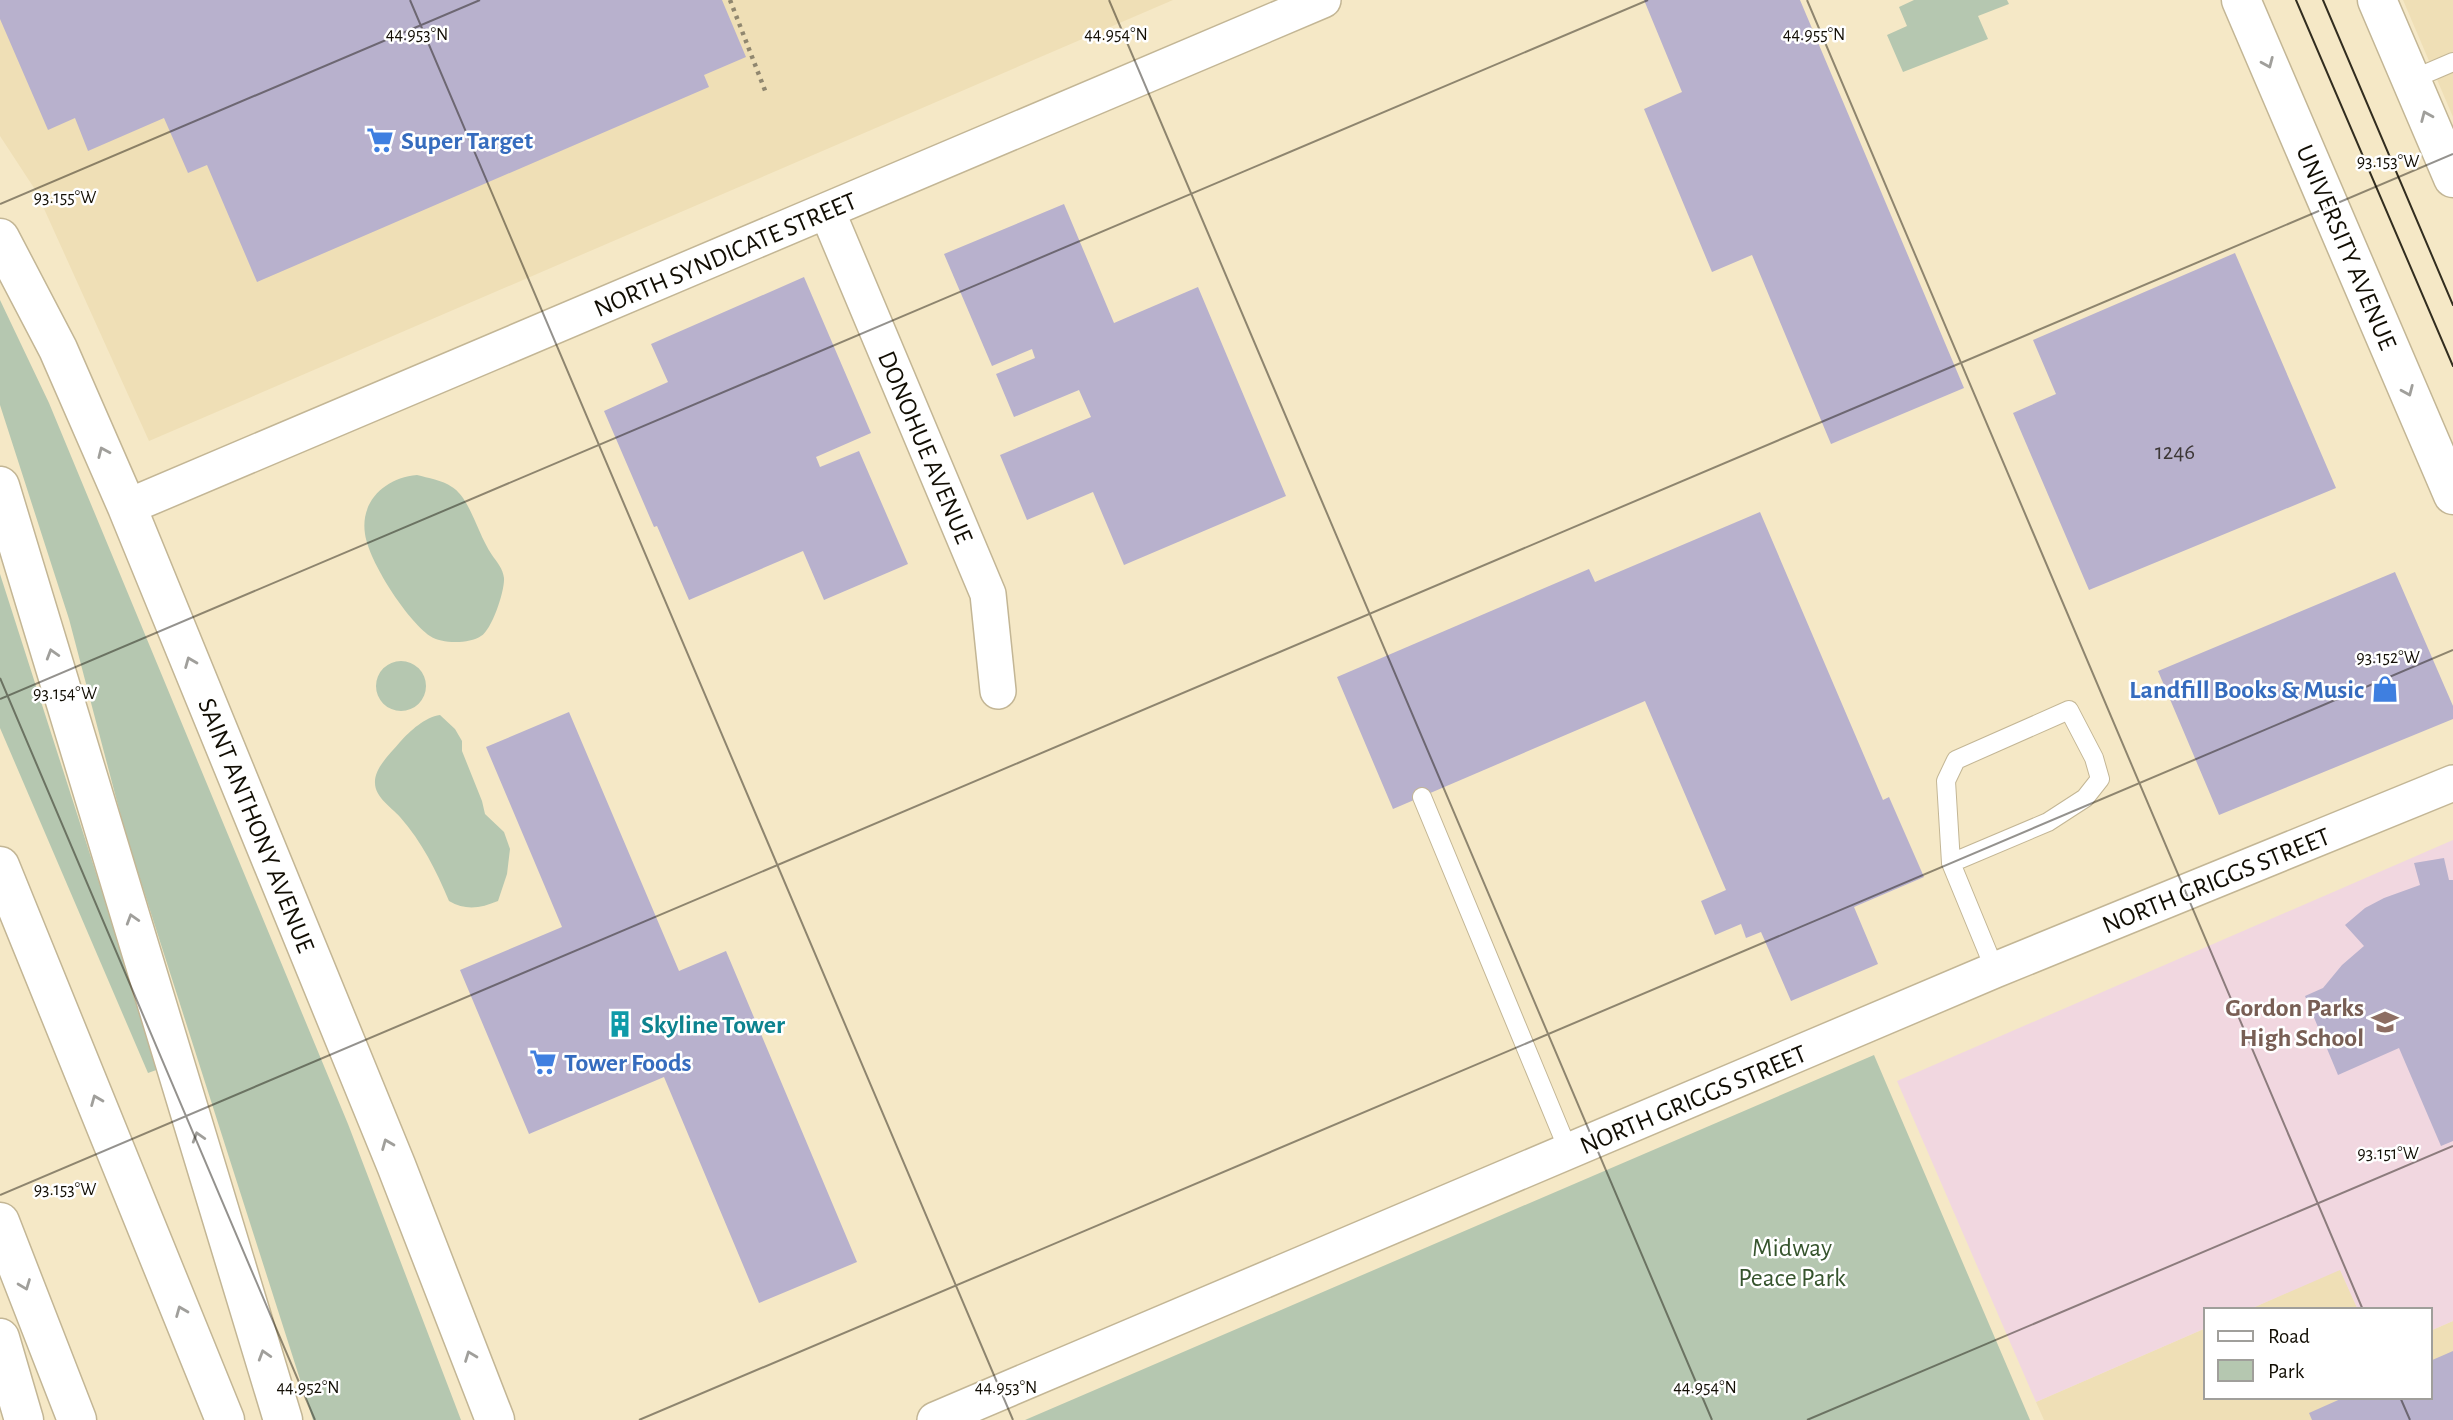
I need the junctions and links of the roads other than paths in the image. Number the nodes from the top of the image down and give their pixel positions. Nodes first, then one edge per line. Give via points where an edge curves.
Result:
1 (1323, 0) edge
2 (2241, 0) edge
3 (2377, 0) edge
4 (2453, 62) edge
5 (2411, 80) junction
6 (2453, 178) edge
7 (827, 211) junction
8 (0, 238) edge
9 (0, 486) edge
10 (2453, 495) edge
11 (127, 507) junction
12 (998, 691) dead end
13 (2453, 783) edge
14 (1422, 797) dead end
15 (1951, 863) junction
16 (0, 866) edge
17 (1996, 970) junction
18 (1569, 1152) junction
19 (0, 1222) edge
20 (0, 1338) edge
21 (24, 1420) edge
22 (77, 1420) edge
23 (225, 1420) edge
24 (283, 1420) edge
25 (495, 1420) edge
26 (935, 1420) edge

1 - 7 street, NORTH SYNDICATE STREET
2 -> 10 main road, UNIVERSITY AVENUE
3 - 5 main road
4 - 5 lane
6 -> 5 main road
7 - 11 street, NORTH SYNDICATE STREET
7 - 12 street, DONOHUE AVENUE via 988,594
11 -> 8 main road, SAINT ANTHONY AVENUE via 58,349
24 -> 9 main road
25 -> 11 main road, SAINT ANTHONY AVENUE via 396,1165
13 - 17 street, NORTH GRIGGS STREET
14 - 18 lane
15 - 15 lane via 1947,781 1956,760 2069,710 2100,779 2085,798 2048,822
15 - 17 lane
23 -> 16 main road
17 - 18 street, NORTH GRIGGS STREET
18 - 26 street, NORTH GRIGGS STREET
19 -> 22 main road
20 - 21 main road

